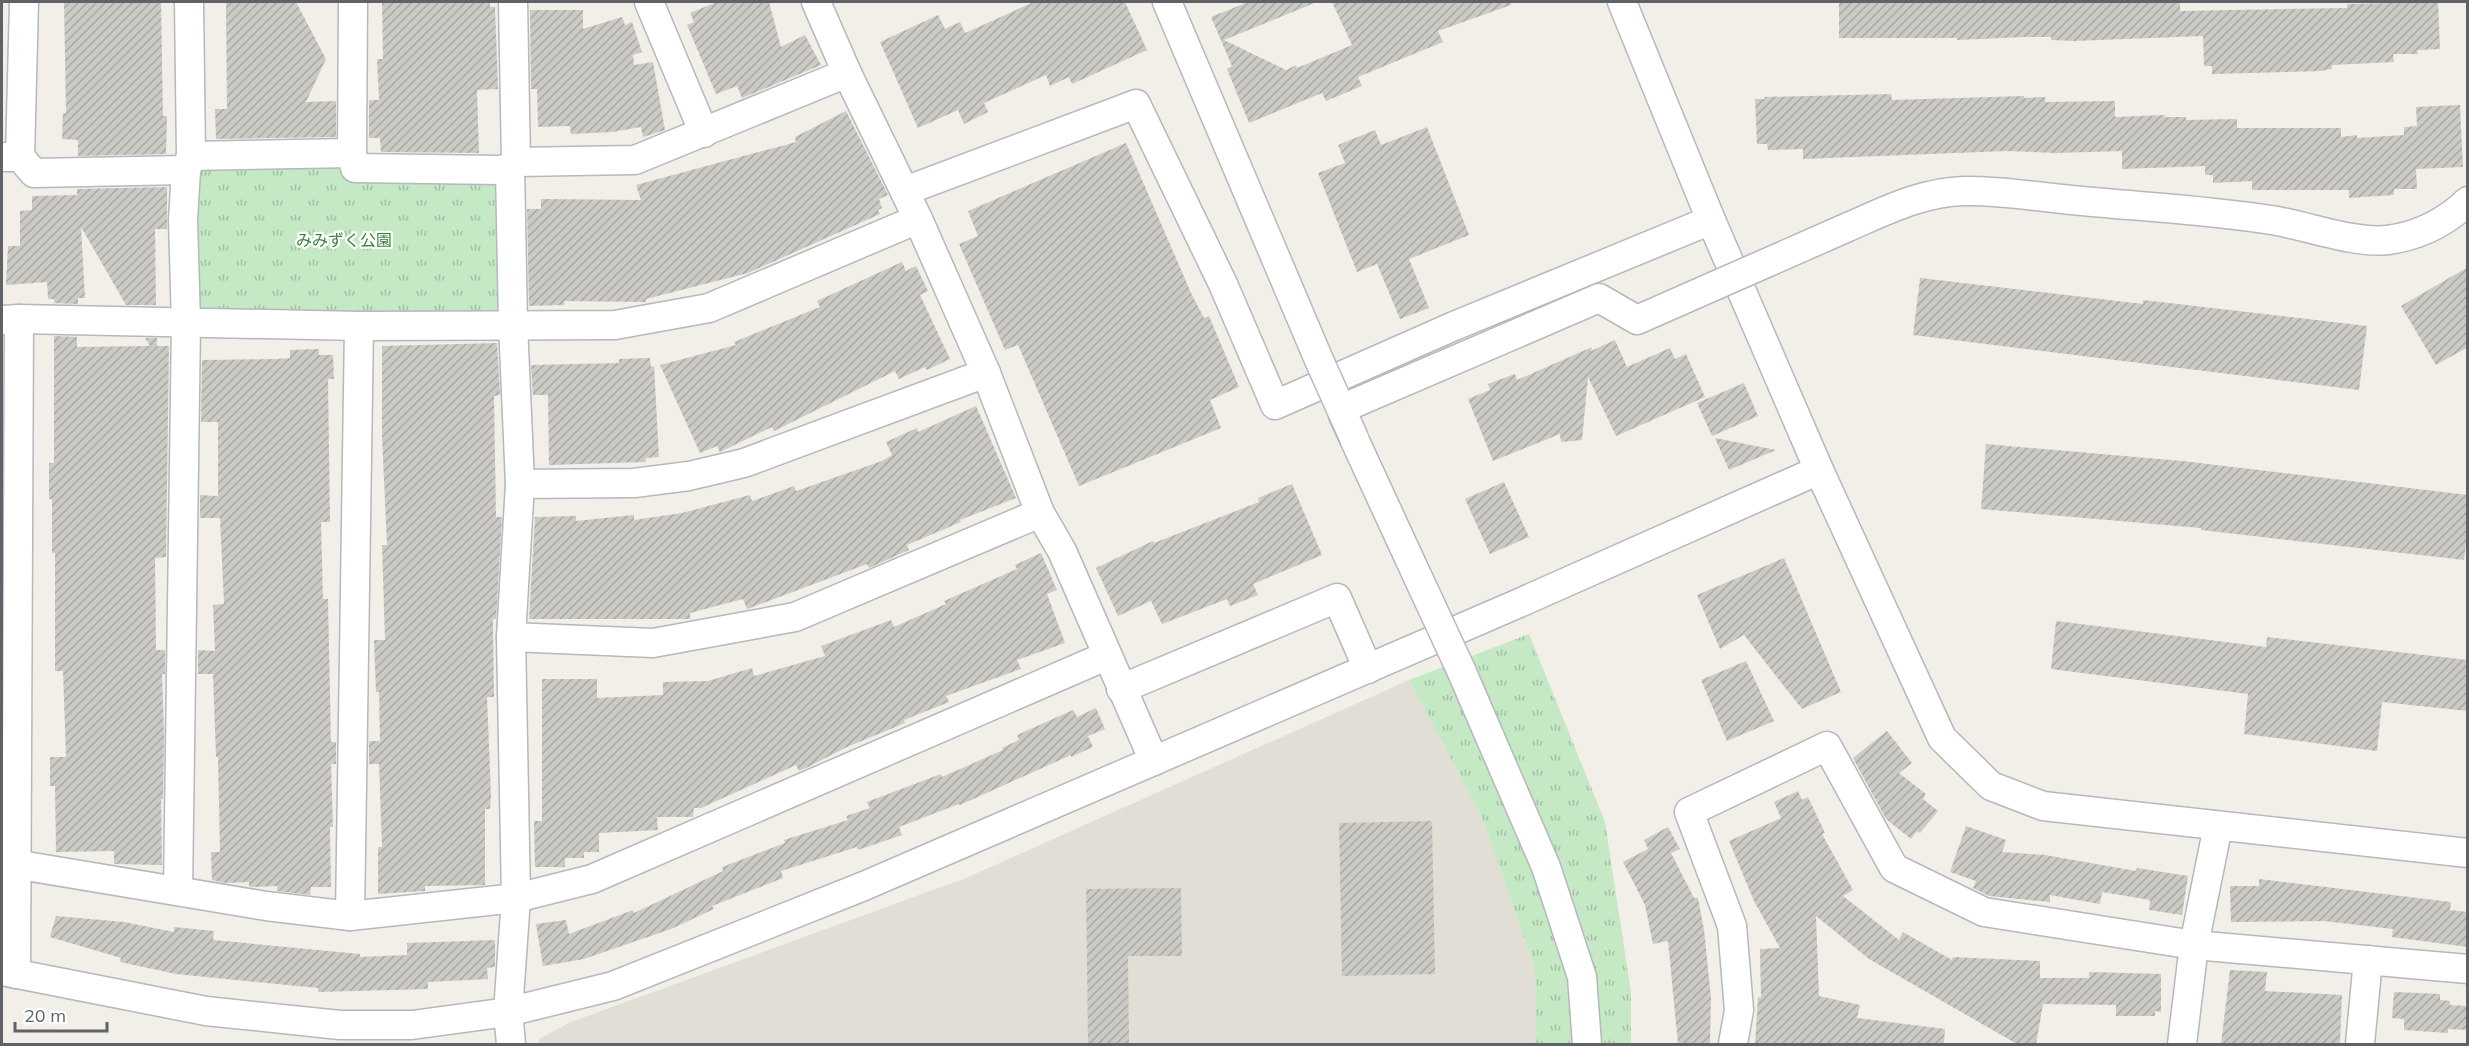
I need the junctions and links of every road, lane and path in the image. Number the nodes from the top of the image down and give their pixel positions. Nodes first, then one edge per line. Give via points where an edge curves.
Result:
1 (24, 2) edge
2 (189, 2) edge
3 (353, 2) edge
4 (513, 2) edge
5 (649, 2) edge
6 (816, 2) edge
7 (1167, 2) edge
8 (1622, 2) edge
9 (847, 73) junction
10 (704, 133) junction
11 (352, 153) junction
12 (11, 157) edge
13 (188, 163) junction
14 (513, 165) junction
15 (905, 190) junction
16 (2468, 201) edge
17 (918, 219) junction
18 (1711, 220) junction
19 (10, 319) edge
20 (186, 323) junction
21 (513, 324) junction
22 (359, 326) junction
23 (986, 373) junction
24 (1346, 420) junction
25 (1819, 470) junction
26 (520, 484) junction
27 (1040, 513) junction
28 (511, 637) junction
29 (1106, 656) junction
30 (1368, 669) junction
31 (1121, 689) junction
32 (1154, 761) junction
33 (2218, 826) junction
34 (2468, 853) edge
35 (10, 864) edge
36 (178, 890) junction
37 (516, 898) junction
38 (350, 916) junction
39 (2194, 945) junction
40 (2368, 960) junction
41 (2468, 969) edge
42 (9, 972) edge
43 (508, 1012) junction
44 (377, 1035) edge
45 (511, 1044) edge
46 (1587, 1044) edge
47 (1734, 1044) edge
48 (2182, 1044) edge
49 (2360, 1044) edge

1 - 12 street
2 - 13 street
3 - 11 street
4 - 14 street
5 - 10 street
6 - 9 street
7 - 24 street, bridge
8 - 18 street
9 - 10 street
9 - 15 street
10 - 14 street via 635,159
11 - 13 street
11 - 14 street via 355,168 500,170
12 - 13 street via 34,172
13 - 20 street via 183,220
14 - 21 street
15 - 17 street
15 - 18 street via 1136,104 1223,284 1275,405
16 - 24 street, bridge via 2417,234 2385,240 2343,236 2273,220 1992,191 1963,191 1911,200 1637,320 1599,298
17 - 21 street via 709,308 615,325
17 - 23 street
18 - 25 street
19 - 20 street
19 - 35 street
20 - 22 street
20 - 36 street
21 - 22 street
21 - 26 street
22 - 38 street
23 - 26 street via 744,463 634,483
23 - 27 street
24 - 46 street, bridge via 1546,867 1582,977
25 - 30 street
25 - 33 street via 1942,738 1991,786 2043,806
26 - 28 street
27 - 28 street via 795,617 653,642
27 - 29 street via 1062,551
28 - 37 street
29 - 31 street
29 - 37 street via 592,879
30 - 31 street via 1337,598
30 - 32 street
31 - 32 street
32 - 43 street via 864,885 613,986
33 - 34 street
33 - 39 street
35 - 36 street
35 - 42 street
36 - 38 street
37 - 38 street
37 - 43 street
39 - 40 street
39 - 47 street via 1984,912 1893,868 1827,746 1689,812 1732,926 1739,1010
39 - 48 street
40 - 41 street
40 - 49 street
42 - 44 street via 206,1011 340,1024
43 - 44 street via 412,1025
43 - 45 street

